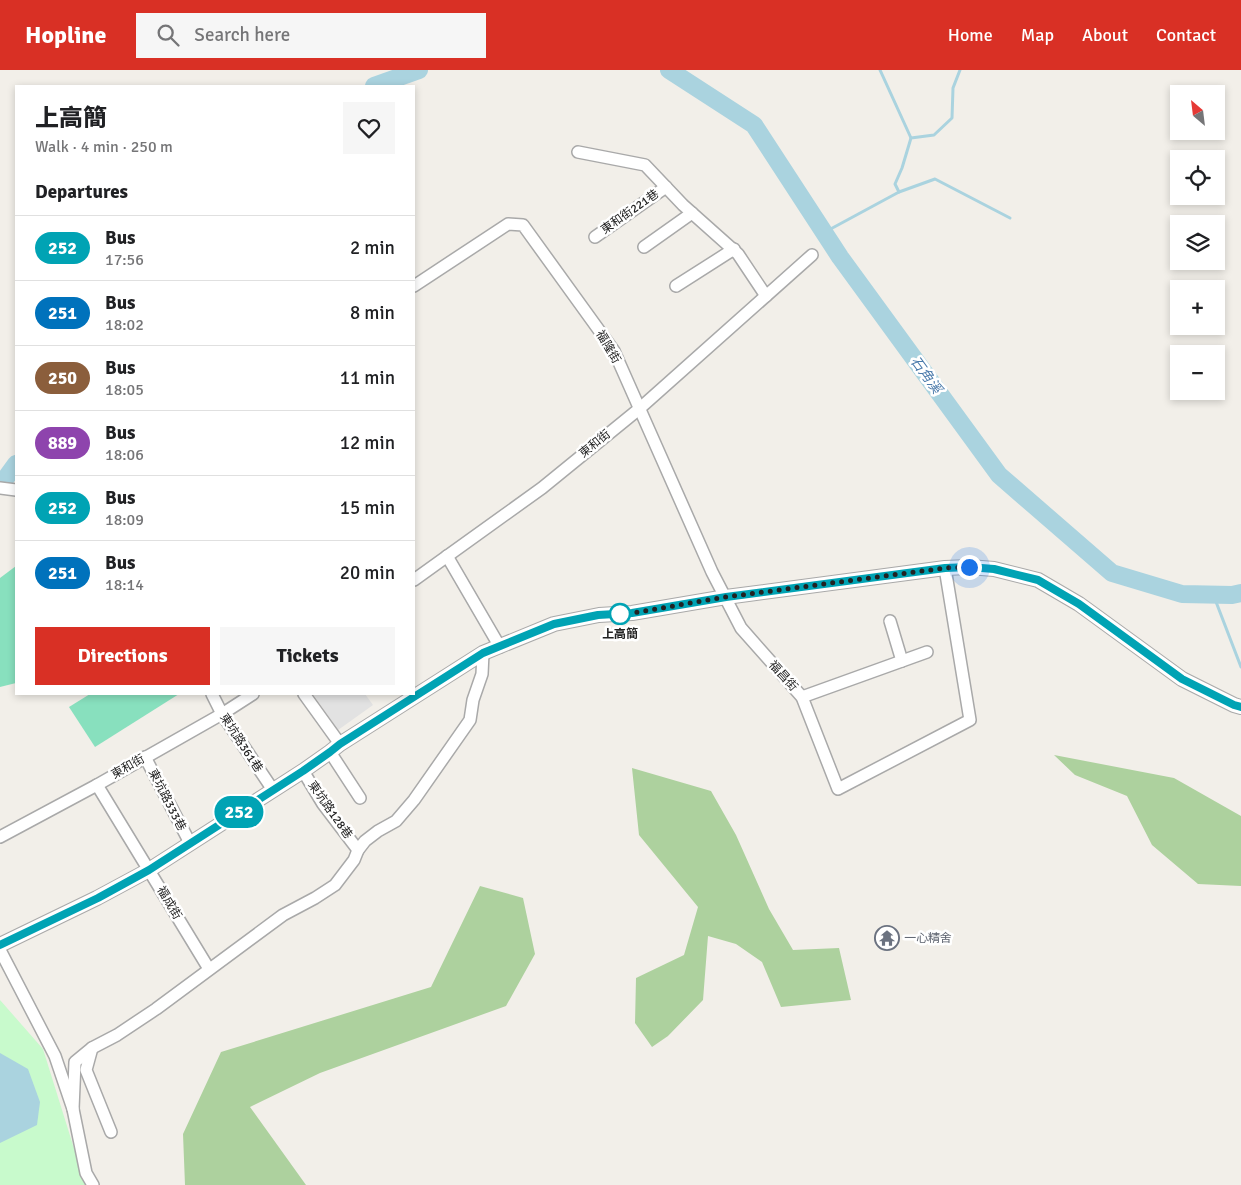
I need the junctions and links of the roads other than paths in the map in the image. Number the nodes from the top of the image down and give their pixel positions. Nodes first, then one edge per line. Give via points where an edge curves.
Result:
1 (578, 152) dead end
2 (666, 187) junction
3 (692, 213) junction
4 (595, 237) dead end
5 (644, 247) dead end
6 (734, 250) junction
7 (812, 255) dead end
8 (415, 285) edge
9 (676, 286) dead end
10 (766, 296) junction
11 (639, 409) junction
12 (0, 488) edge
13 (15, 490) edge
14 (447, 556) junction
15 (945, 568) junction
16 (415, 579) edge
17 (726, 597) junction
18 (890, 621) dead end
19 (500, 647) junction
20 (928, 652) dead end
21 (483, 653) junction
22 (902, 661) junction
23 (212, 695) edge
24 (251, 695) edge
25 (305, 695) edge
26 (802, 697) junction
27 (1241, 707) edge
28 (222, 714) junction
29 (335, 748) junction
30 (145, 757) junction
31 (303, 771) junction
32 (97, 785) junction
33 (273, 790) junction
34 (360, 798) dead end
35 (0, 837) edge
36 (190, 843) junction
37 (358, 850) junction
38 (149, 870) junction
39 (0, 945) edge
40 (0, 950) edge
41 (209, 969) junction
42 (92, 1048) junction
43 (73, 1109) junction
44 (111, 1132) dead end
45 (93, 1185) edge

1 - 2 street via 645,165
2 - 3 street
2 - 4 street, 東和街221巷
3 - 5 street
3 - 6 street
6 - 9 street
6 - 10 street
7 - 10 street, 東和街
8 - 11 street, 福隆街 via 508,224 523,225 614,351
10 - 11 street, 東和街
11 - 14 street, 東和街 via 542,488
11 - 17 street, 福隆街
12 - 13 street
14 - 16 street, 東和街
14 - 19 street
15 - 17 street
15 - 26 street, 福昌街 via 970,720 838,789
15 - 27 street via 994,569 1038,580 1079,604 1182,679
17 - 19 street via 554,624
17 - 26 street, 福昌街 via 741,628
18 - 22 street
19 - 21 street
20 - 22 street
21 - 29 street
21 - 37 street via 482,674 472,700 470,720 414,800 396,820 365,841
22 - 26 street
23 - 28 street, 東坑路361巷
24 - 28 street, 東和街
25 - 29 street
28 - 30 street, 東和街
28 - 33 street, 東坑路361巷
29 - 31 street
29 - 34 street
30 - 32 street, 東和街
30 - 36 street, 東坑路333巷
31 - 33 street
31 - 37 street, 東坑路128巷
32 - 35 street, 東和街
32 - 38 street, 福成街
33 - 36 street
36 - 38 street
37 - 41 street via 335,885 283,915
38 - 39 street
38 - 41 street, 福成街
40 - 43 street via 55,1056
41 - 42 street via 117,1035
42 - 43 street via 75,1062
42 - 44 street via 86,1070
43 - 45 street via 86,1173

